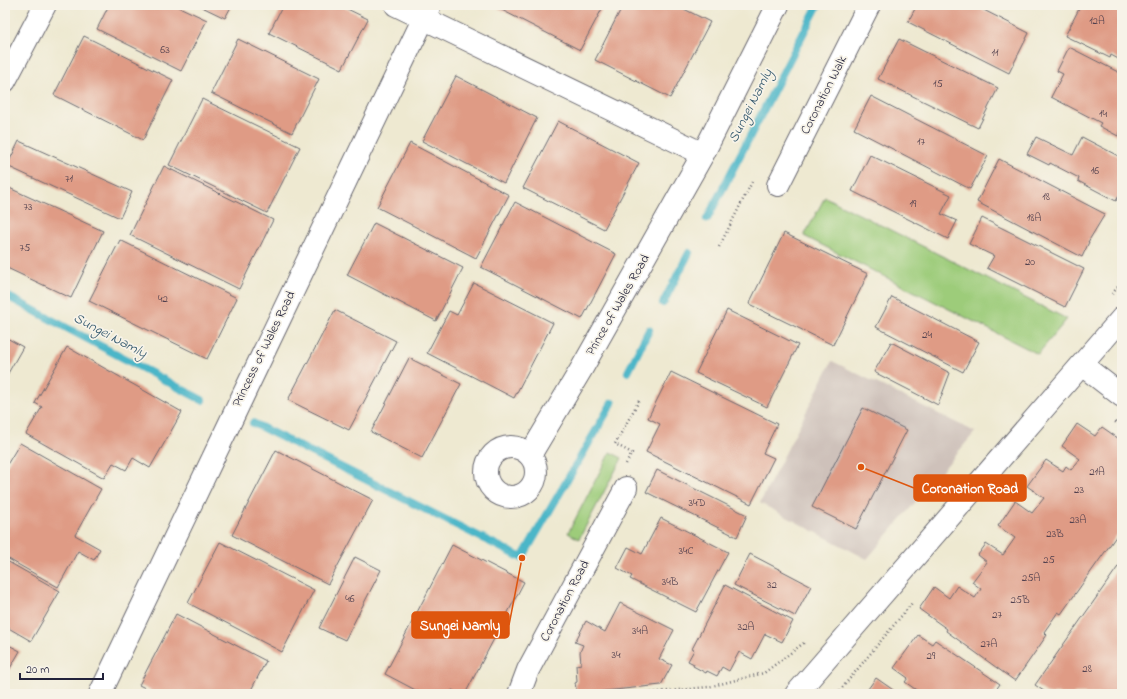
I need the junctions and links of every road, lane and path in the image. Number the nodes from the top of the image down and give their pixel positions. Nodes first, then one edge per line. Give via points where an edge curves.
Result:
1 (7, 5) edge
2 (45, 5) edge
3 (396, 5) edge
4 (778, 5) edge
5 (869, 5) edge
6 (5, 8) edge
7 (426, 12) edge
8 (5, 80) edge
9 (703, 154) junction
10 (778, 185) dead end
11 (749, 190) dead end
12 (719, 246) dead end
13 (1122, 318) edge
14 (1082, 365) junction
15 (1122, 396) edge
16 (640, 399) dead end
17 (530, 455) dead end
18 (626, 488) joint
19 (810, 638) dead end
20 (100, 694) edge
21 (519, 694) edge
22 (639, 694) edge
23 (796, 694) edge

1 - 6 path
2 - 8 street
3 - 7 street
4 - 9 street, Prince of Wales Road
5 - 10 street, Coronation Walk
7 - 9 street
7 - 20 street, Princess of Wales Road
9 - 17 street, Prince of Wales Road
11 - 12 path
13 - 14 street
14 - 15 street
14 - 23 street
16 - 18 path via 616,444 632,453 616,482
18 - 21 street, Coronation Road via 528,670
19 - 22 path via 764,673 708,687

